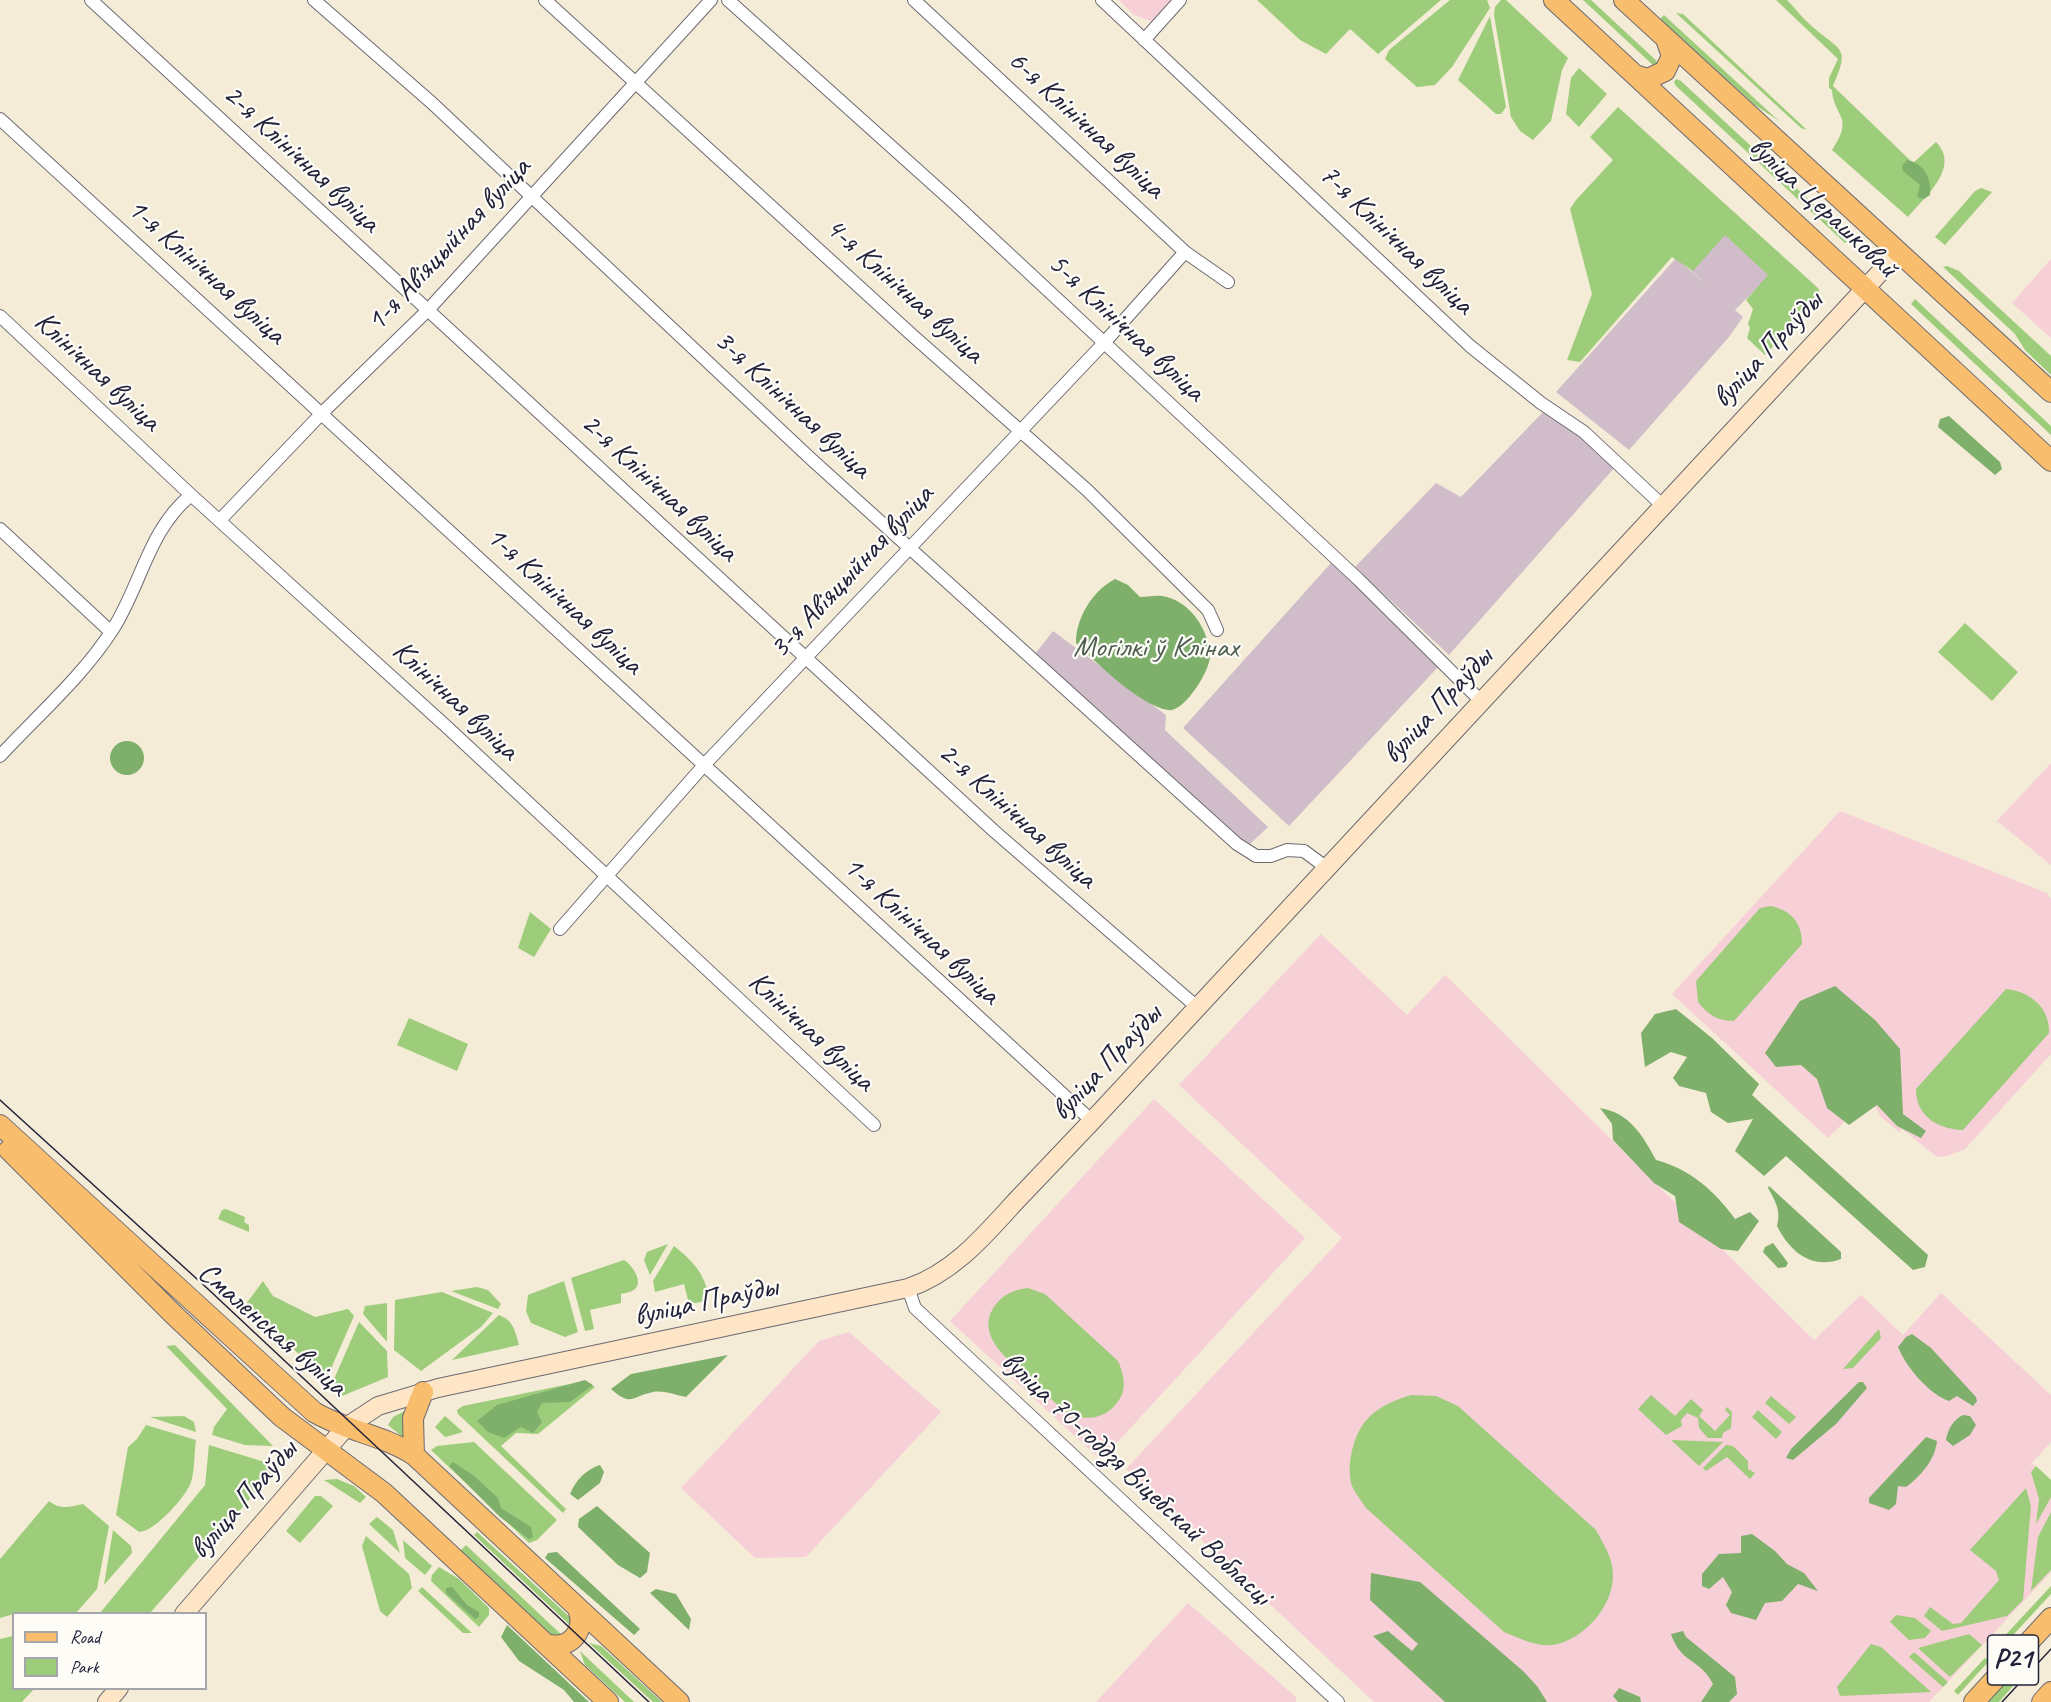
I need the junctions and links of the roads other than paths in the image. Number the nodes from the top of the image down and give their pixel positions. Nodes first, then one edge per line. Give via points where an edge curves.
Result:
1 (91, 0) edge
2 (314, 0) edge
3 (545, 0) edge
4 (711, 0) edge
5 (728, 0) edge
6 (914, 0) edge
7 (1102, 0) edge
8 (1180, 0) edge
9 (1554, 0) edge
10 (1624, 0) edge
11 (1666, 39) junction
12 (1144, 40) junction
13 (1701, 72) junction
14 (1635, 75) junction
15 (636, 82) junction
16 (1668, 105) junction
17 (0, 119) edge
18 (530, 196) junction
19 (1185, 252) junction
20 (1899, 252) junction
21 (1228, 282) dead end
22 (1865, 287) junction
23 (428, 310) junction
24 (0, 316) edge
25 (1103, 344) junction
26 (2051, 392) edge
27 (322, 413) junction
28 (1020, 430) junction
29 (2051, 461) edge
30 (191, 495) junction
31 (1663, 506) junction
32 (219, 520) junction
33 (0, 529) edge
34 (910, 546) junction
35 (1217, 630) dead end
36 (111, 632) junction
37 (807, 659) junction
38 (1481, 701) junction
39 (0, 756) edge
40 (705, 764) junction
41 (1327, 868) junction
42 (608, 877) junction
43 (560, 929) dead end
44 (1197, 1007) junction
45 (1092, 1121) junction
46 (0, 1125) edge
47 (874, 1125) dead end
48 (0, 1142) edge
49 (908, 1288) junction
50 (423, 1392) junction
51 (346, 1427) junction
52 (326, 1449) junction
53 (414, 1455) junction
54 (578, 1609) junction
55 (186, 1612) edge
56 (2051, 1618) edge
57 (609, 1638) junction
58 (546, 1644) junction
59 (576, 1672) junction
60 (118, 1690) edge
61 (2051, 1692) edge
62 (107, 1702) edge
63 (608, 1702) edge
64 (679, 1702) edge
65 (1338, 1702) edge
66 (1974, 1702) edge
67 (2042, 1702) edge

1 - 23 street, 2-я Клінічная вуліца
2 - 18 street, 3-я Клінічная вуліца via 432,103
3 - 15 street, 4-я Клінічная вуліца
4 - 15 street, 1-я Авіяцыйная вуліца
5 - 25 street, 5-я Клінічная вуліца via 953,202
6 - 19 street, 6-я Клінічная вуліца
7 - 12 street, 7-я Клінічная вуліца
8 - 12 street
9 - 14 main road, вуліца Церашковай
10 - 11 main road, вуліца Церашковай
11 - 13 main road, вуліца Церашковай
11 - 14 main road via 1672,56 1665,71 1648,79
12 - 31 street, 7-я Клінічная вуліца via 1470,346 1584,432
13 - 16 main road via 1689,69 1672,76 1665,93
13 - 20 main road, вуліца Церашковай
14 - 16 main road, вуліца Церашковай
15 - 18 street, 1-я Авіяцыйная вуліца
15 - 28 street, 4-я Клінічная вуліца
16 - 22 main road, вуліца Церашковай
17 - 27 street, 1-я Клінічная вуліца
18 - 23 street, 1-я Авіяцыйная вуліца
18 - 34 street, 3-я Клінічная вуліца via 810,458
19 - 21 street, 6-я Клінічная вуліца
19 - 25 street, 3-я Авіяцыйная вуліца
20 - 22 main road, вуліца Праўды
20 - 26 main road, вуліца Церашковай
22 - 29 main road, вуліца Церашковай
22 - 31 main road, вуліца Праўды
23 - 27 street, 1-я Авіяцыйная вуліца
23 - 37 street, 2-я Клінічная вуліца
24 - 30 street, Клінічная вуліца
25 - 28 street, 3-я Авіяцыйная вуліца
25 - 38 street, 5-я Клінічная вуліца via 1358,579
27 - 32 street, 1-я Авіяцыйная вуліца
27 - 40 street, 1-я Клінічная вуліца
28 - 34 street, 3-я Авіяцыйная вуліца
28 - 35 street, 4-я Клінічная вуліца via 1208,610
30 - 32 street, Клінічная вуліца
30 - 36 street via 168,519 126,609
31 - 38 main road, вуліца Праўды
32 - 42 street, Клінічная вуліца
33 - 36 street
34 - 37 street, 3-я Авіяцыйная вуліца
34 - 41 street, 3-я Клінічная вуліца via 1238,844 1256,856 1305,851
36 - 39 street
37 - 40 street, 3-я Авіяцыйная вуліца
37 - 44 street, 2-я Клінічная вуліца via 1003,839
38 - 41 main road, вуліца Праўды
40 - 42 street, 3-я Авіяцыйная вуліца
40 - 45 street, 1-я Клінічная вуліца
41 - 44 main road, вуліца Праўды
42 - 43 street, 3-я Авіяцыйная вуліца
42 - 47 street, Клінічная вуліца
44 - 45 main road, вуліца Праўды
45 - 49 main road, вуліца Праўды via 973,1246 939,1275
46 - 51 main road, Смаленская вуліца via 314,1412
48 - 52 main road, Смаленская вуліца via 234,1372 282,1417
49 - 50 main road, вуліца Праўды
49 - 65 street, вуліца 70-годдзя Віцебскай Вобласці via 915,1308
50 - 51 main road, вуліца Праўды via 378,1406
50 - 53 main road via 413,1418
51 - 52 main road, вуліца Праўды
51 - 53 main road, Смаленская вуліца
52 - 55 main road, вуліца Праўды
52 - 58 main road, Смаленская вуліца via 384,1493
53 - 54 main road, Смаленская вуліца
54 - 57 main road, Смаленская вуліца
54 - 58 main road via 580,1627 575,1638 564,1645
56 - 66 main road, Р21
57 - 59 main road via 597,1636 581,1643 574,1653
57 - 64 main road, Смаленская вуліца
58 - 59 main road, Смаленская вуліца
59 - 63 main road, Смаленская вуліца
60 - 62 main road
61 - 67 main road, Р21

